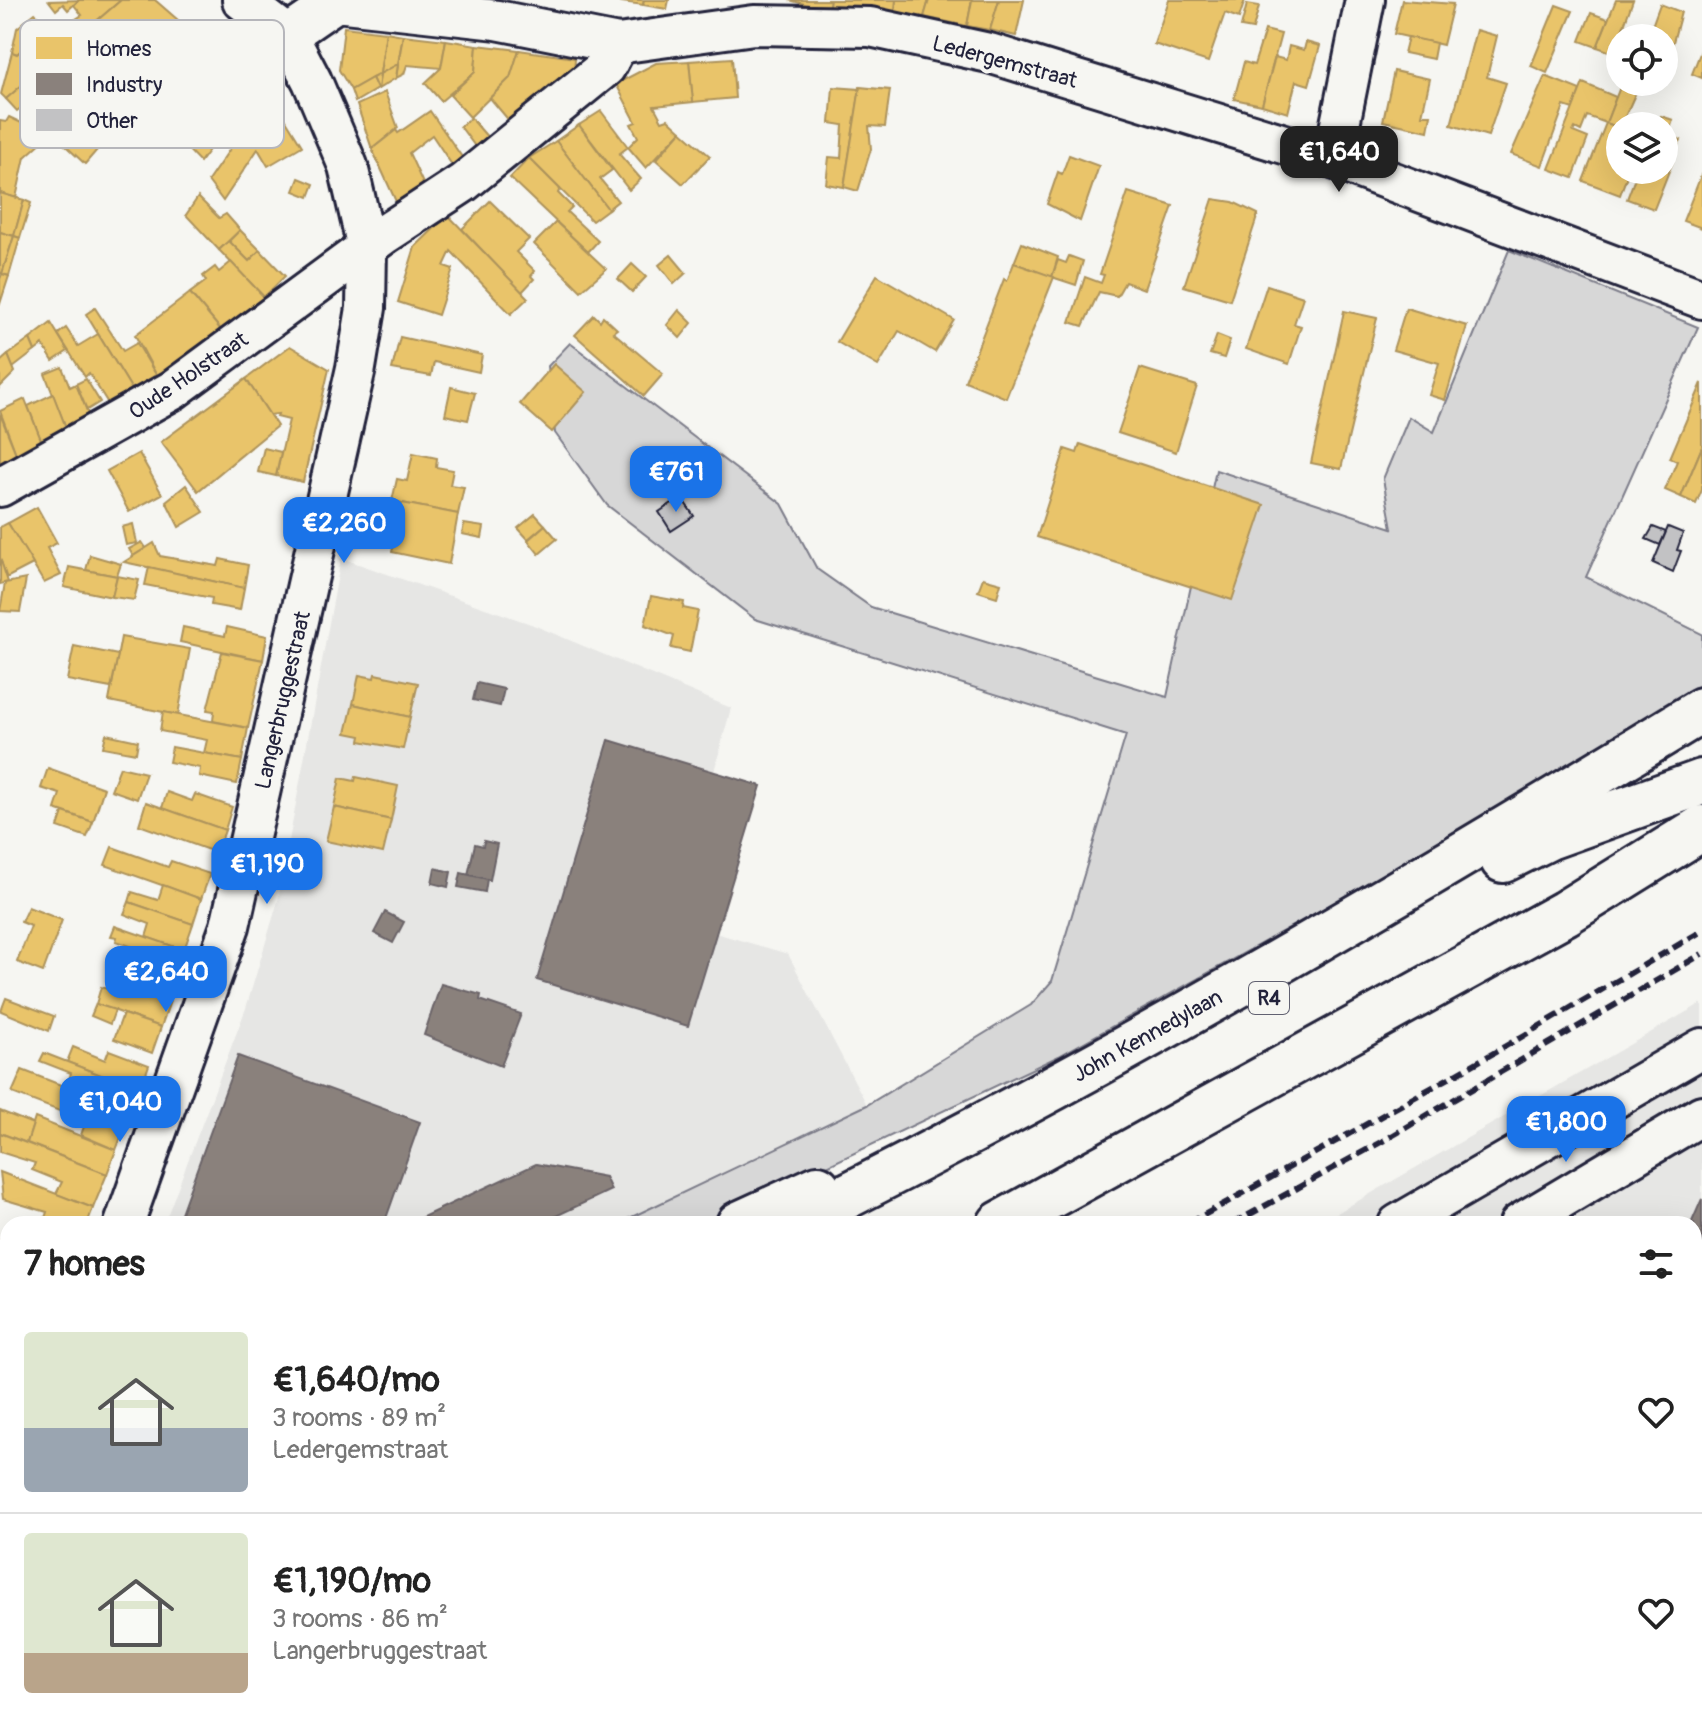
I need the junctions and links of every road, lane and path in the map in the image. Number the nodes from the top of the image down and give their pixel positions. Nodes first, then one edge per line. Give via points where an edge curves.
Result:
1 (242, 0) edge
2 (1365, 0) edge
3 (336, 1) edge
4 (757, 12) edge
5 (268, 20) edge
6 (284, 32) edge
7 (288, 35) junction
8 (618, 44) junction
9 (1333, 159) junction
10 (367, 248) junction
11 (1702, 299) edge
12 (0, 487) edge
13 (1702, 710) edge
14 (1702, 782) edge
15 (1702, 828) edge
16 (1339, 928) junction
17 (1702, 1048) edge
18 (1702, 1115) edge
19 (127, 1216) edge
20 (756, 1216) edge
21 (807, 1216) edge
22 (853, 1216) edge
23 (1015, 1216) edge
24 (1412, 1216) edge
25 (1532, 1216) edge

1 - 5 street
2 - 9 street
3 - 7 street, Ledergemstraat
3 - 8 street, Ledergemstraat via 497,20
4 - 8 street, Ledergemstraat
4 - 9 street, Ledergemstraat via 870,27 989,53
6 - 7 street
7 - 10 street, Langerbruggestraat via 348,166
8 - 10 street via 606,67 463,183
9 - 11 street, Ledergemstraat
10 - 12 street, Oude Holstraat via 173,390
10 - 19 street, Langerbruggestraat via 366,308 356,368 230,926
13 - 16 highway, John Kennedylaan / R4
14 - 22 highway, John Kennedylaan / R4 via 1549,837 1498,862 1241,1015
15 - 23 highway via 1565,913
16 - 20 highway via 1243,967
16 - 21 highway, John Kennedylaan / R4 via 922,1159
17 - 24 street
18 - 25 street

